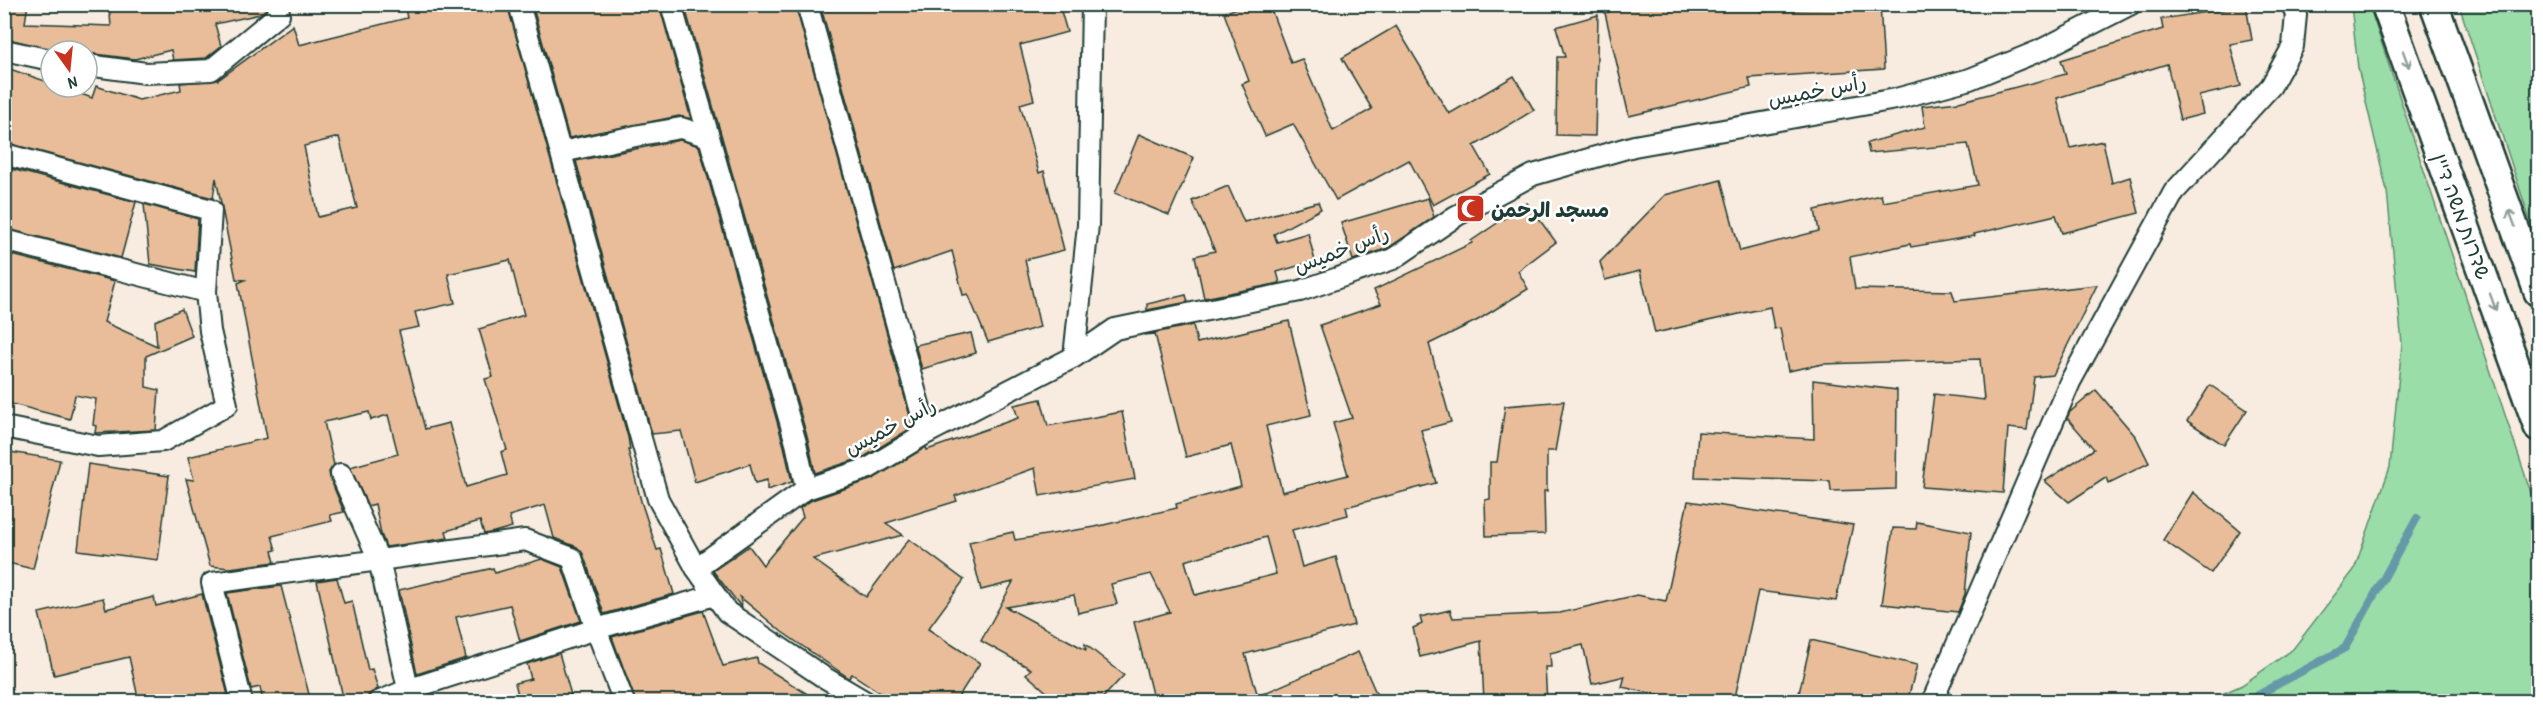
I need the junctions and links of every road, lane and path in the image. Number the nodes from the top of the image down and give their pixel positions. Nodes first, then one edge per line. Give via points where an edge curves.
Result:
1 (278, 4) edge
2 (519, 4) edge
3 (671, 4) edge
4 (807, 4) edge
5 (1092, 4) edge
6 (2131, 4) edge
7 (2292, 4) edge
8 (2385, 4) edge
9 (2434, 4) edge
10 (4, 51) edge
11 (39, 58) edge
12 (99, 67) edge
13 (709, 137) junction
14 (562, 152) junction
15 (4, 154) edge
16 (4, 240) edge
17 (206, 292) junction
18 (2538, 292) edge
19 (1074, 357) junction
20 (4, 427) edge
21 (2538, 427) edge
22 (927, 433) junction
23 (341, 474) dead end
24 (806, 489) junction
25 (379, 560) junction
26 (696, 568) junction
27 (715, 595) junction
28 (596, 629) junction
29 (409, 696) edge
30 (242, 702) edge
31 (378, 702) edge
32 (624, 702) edge
33 (866, 702) edge
34 (1932, 702) edge

1 - 12 street via 279,14 212,70 146,73
2 - 14 street
3 - 13 street
4 - 22 street
5 - 19 street via 1088,225
6 - 19 street, رأس خميس via 2041,50 1970,80 1896,99 1634,146 1533,175 1456,216 1393,259 1300,291 1115,329
7 - 34 street via 2296,15 2293,46 2271,86 2174,192 2070,382
8 -> 21 street, שדרות משה דיין
18 -> 9 street
10 - 11 street
13 - 14 street via 681,128
13 - 24 street
14 - 26 street via 658,499
15 - 17 street via 211,210
16 - 17 street
17 - 20 street via 210,331 227,405 163,441 98,446
19 - 22 street, رأس خميس
22 - 24 street, رأس خميس via 869,468
23 - 25 street
24 - 26 street, رأس خميس
25 - 28 street via 525,540 572,558
25 - 29 street
25 - 30 street via 212,582
26 - 27 street
27 - 28 street
27 - 33 street via 727,612
28 - 29 street
28 - 32 street
29 - 31 street

